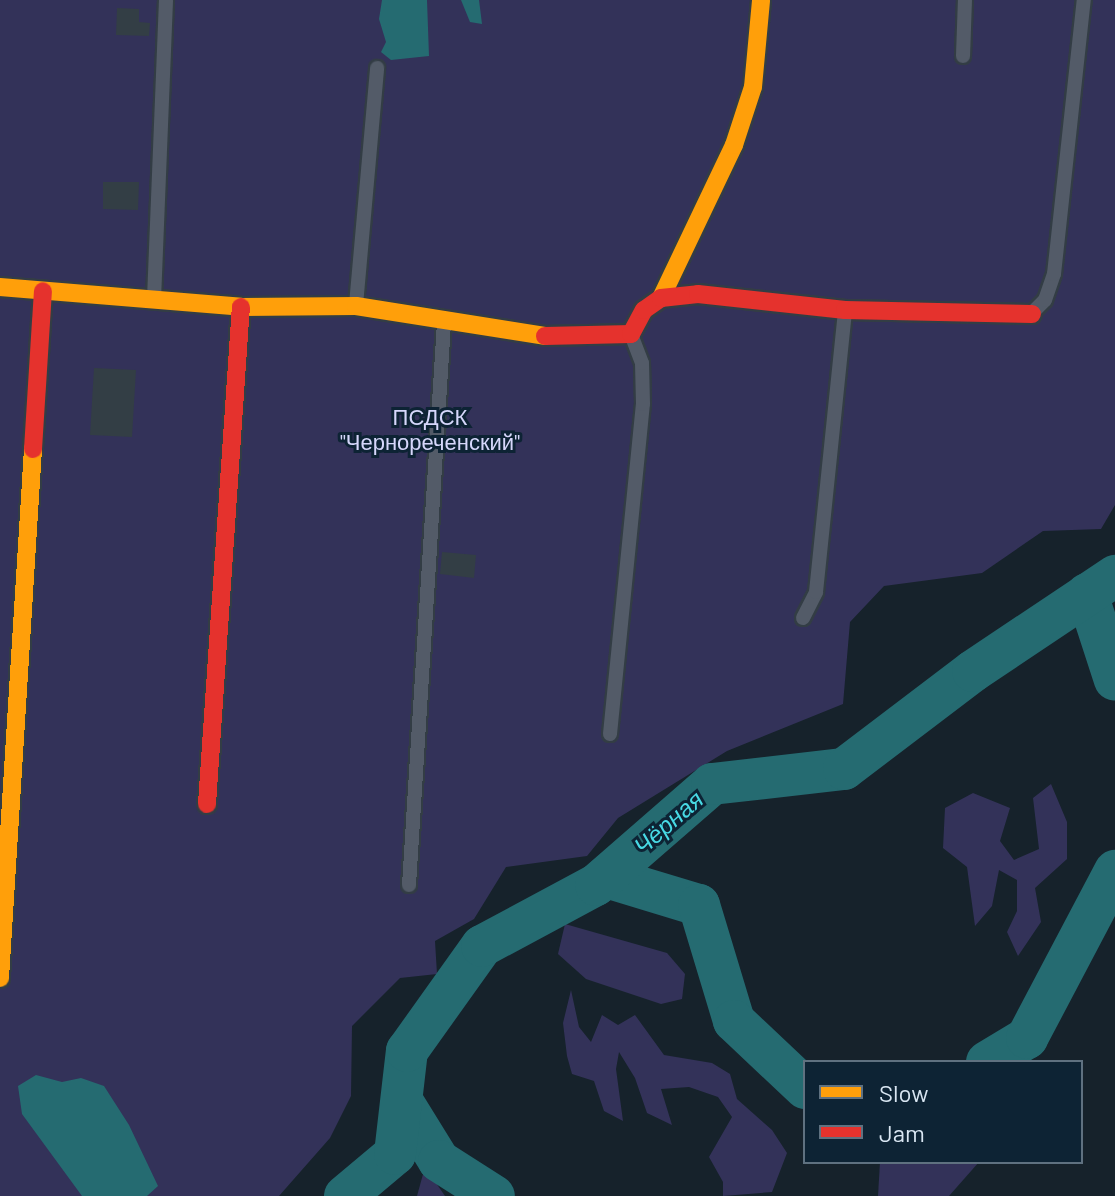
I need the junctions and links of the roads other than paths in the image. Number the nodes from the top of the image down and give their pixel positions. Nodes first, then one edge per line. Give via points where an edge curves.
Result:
1 (166, 0) edge
2 (761, 0) edge
3 (965, 0) edge
4 (1084, 0) edge
5 (963, 56) dead end
6 (377, 68) dead end
7 (0, 287) edge
8 (43, 291) junction
9 (661, 298) junction
10 (154, 301) junction
11 (356, 306) junction
12 (241, 307) junction
13 (845, 310) junction
14 (1032, 314) joint
15 (444, 319) junction
16 (631, 334) junction
17 (803, 618) dead end
18 (610, 734) dead end
19 (207, 804) dead end
20 (409, 885) dead end
21 (0, 978) edge

1 - 10 lane
2 - 9 street via 753,87 734,145
3 - 5 lane
4 - 14 lane via 1054,274 1045,300
6 - 11 lane
7 - 8 street
8 - 10 street
8 - 21 street
9 - 13 street via 740,296
9 - 16 street via 644,310
10 - 12 street
11 - 12 street
11 - 15 street
12 - 19 street
13 - 14 street
13 - 17 lane via 816,592
15 - 16 street via 558,338
15 - 20 lane
16 - 18 lane via 642,363 643,404

